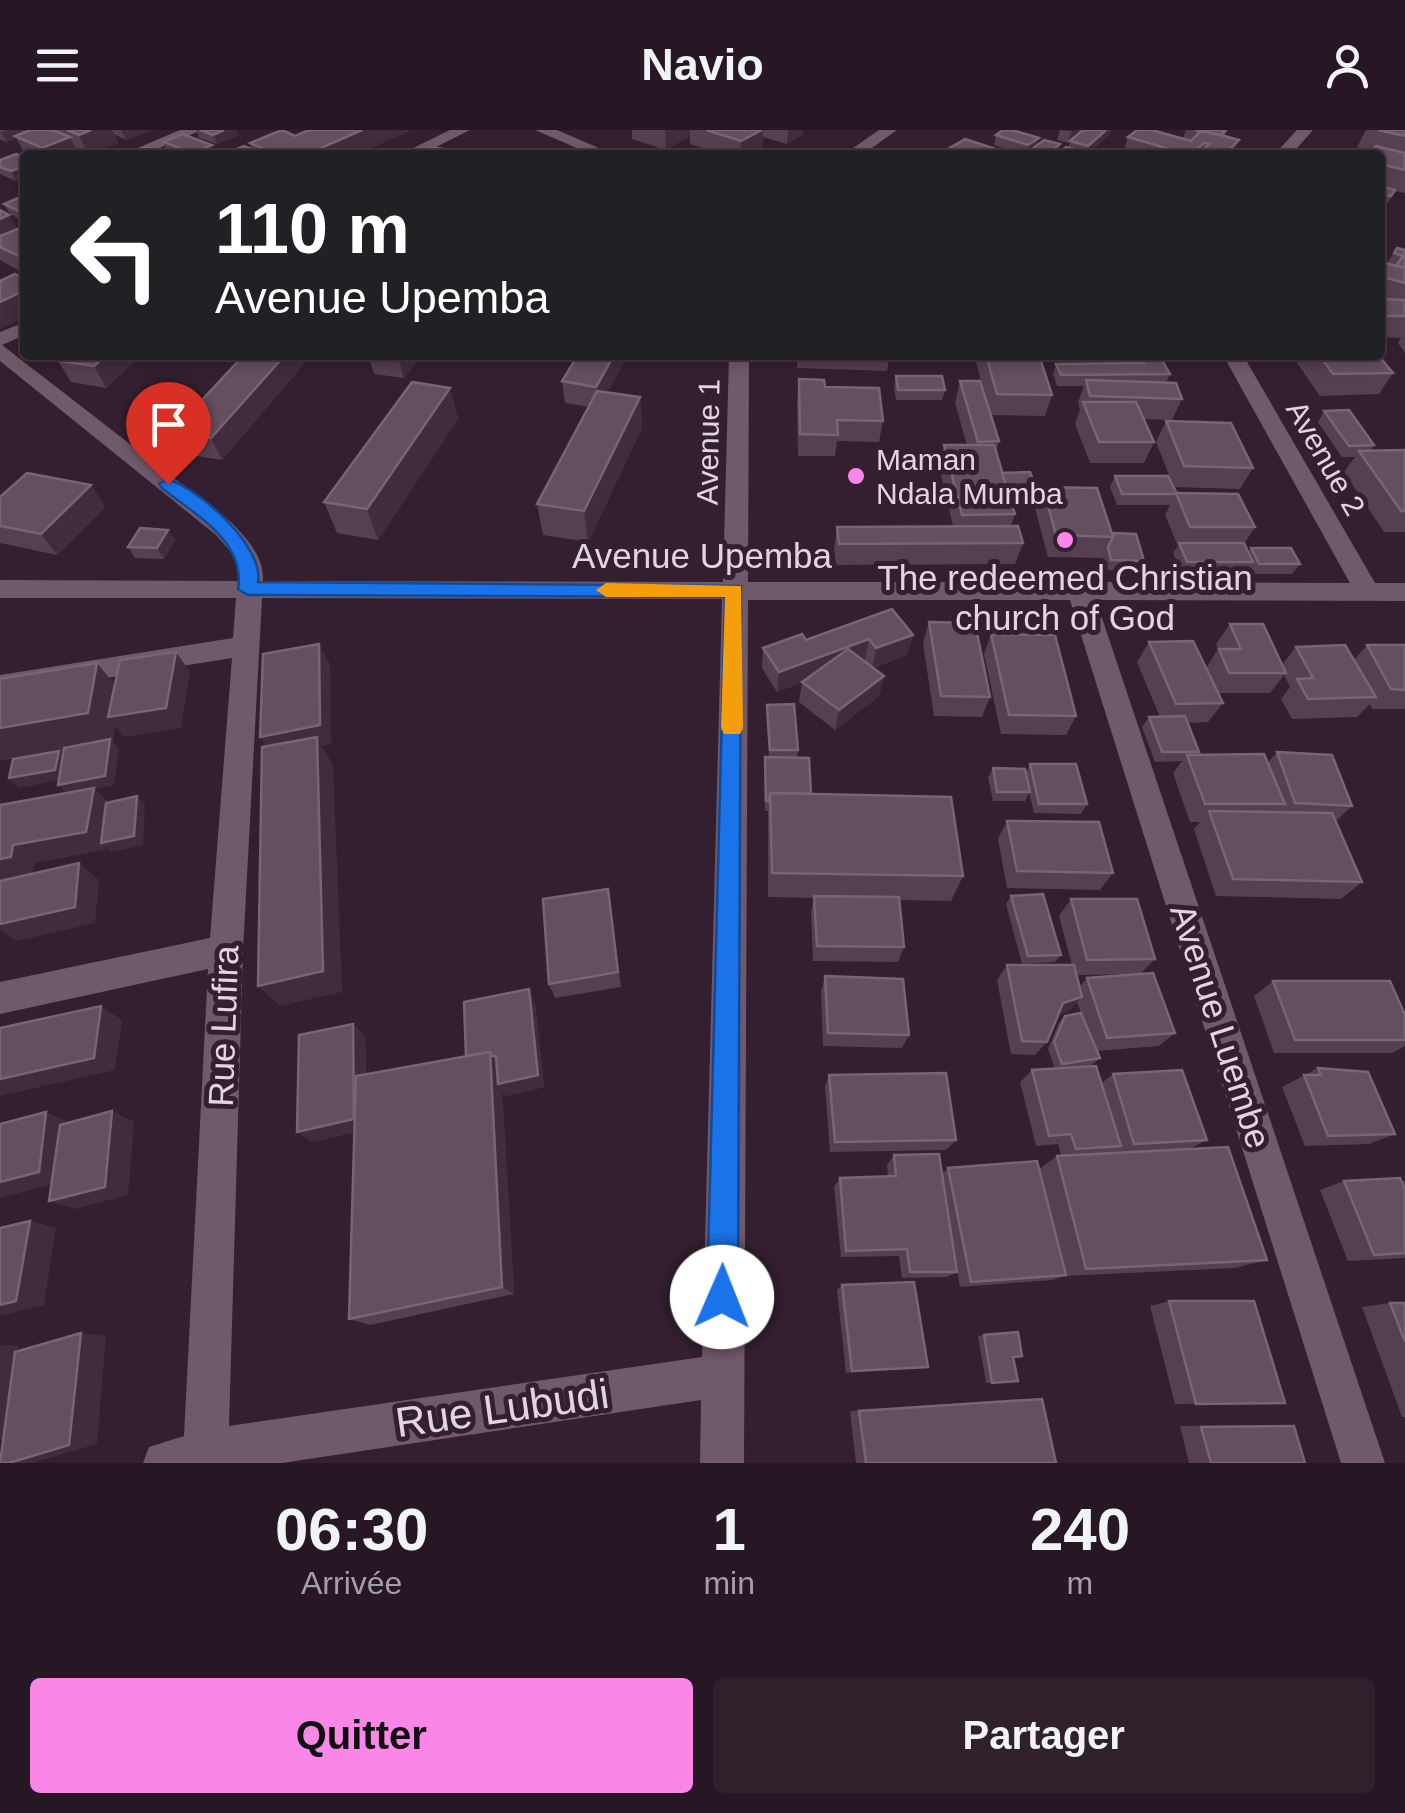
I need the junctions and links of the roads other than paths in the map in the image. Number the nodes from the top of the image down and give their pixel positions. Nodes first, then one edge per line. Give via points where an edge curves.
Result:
1 (194, 130) edge
2 (462, 130) edge
3 (543, 130) edge
4 (889, 130) edge
5 (1305, 130) edge
6 (142, 150) edge
7 (418, 150) edge
8 (595, 150) edge
9 (859, 150) edge
10 (1287, 150) edge
11 (0, 351) edge
12 (740, 360) edge
13 (1235, 360) edge
14 (1079, 588) junction
15 (0, 589) edge
16 (248, 589) junction
17 (734, 590) junction
18 (1367, 592) junction
19 (1405, 592) edge
20 (244, 646) junction
21 (0, 685) edge
22 (226, 950) junction
23 (0, 998) edge
24 (721, 1376) junction
25 (192, 1459) edge
26 (722, 1463) edge
27 (1364, 1463) edge

1 - 6 street
2 - 7 street
3 - 8 street
4 - 9 street
5 - 10 street
11 - 16 street, Rue Lufira via 224,529 251,569
12 - 17 street, Avenue 1
13 - 18 street, Avenue 2
14 - 17 street, Avenue Upemba
14 - 18 street, Avenue Upemba
14 - 27 street, Avenue Luembe
15 - 16 street, Avenue Upemba
16 - 17 street, Avenue Upemba
16 - 20 street, Rue Lufira
17 - 24 street, Avenue 1
18 - 19 street, Avenue Upemba
20 - 21 street
20 - 22 street, Rue Lufira
22 - 23 street
22 - 25 street, Rue Lufira
24 - 25 street, Rue Lubudi
24 - 26 street, Avenue 1

